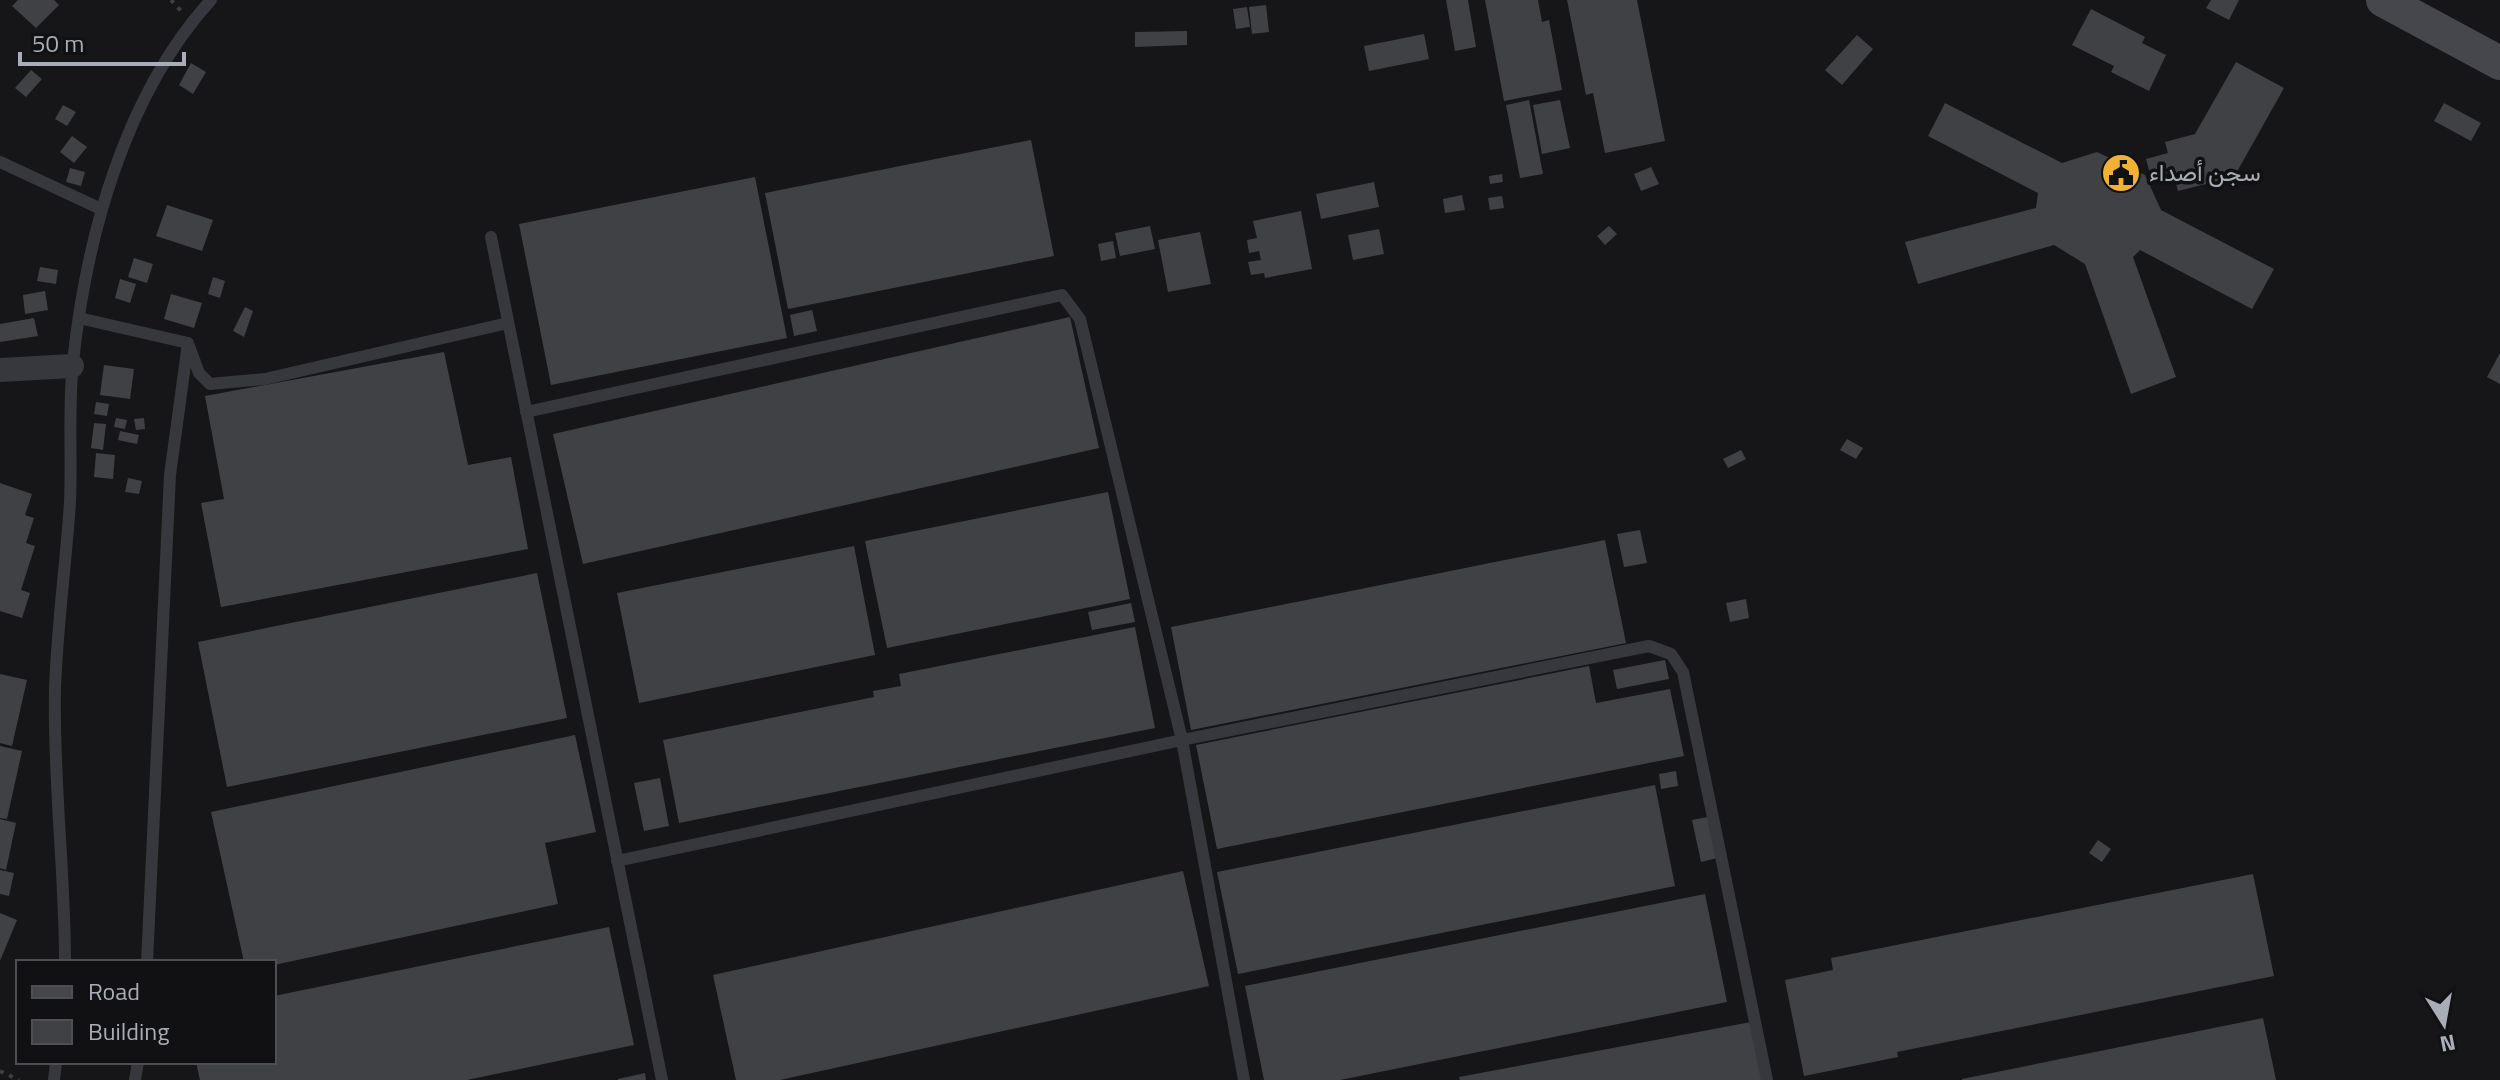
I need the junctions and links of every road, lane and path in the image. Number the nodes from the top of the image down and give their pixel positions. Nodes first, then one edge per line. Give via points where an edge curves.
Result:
1 (211, 0) edge
2 (2383, 0) edge
3 (2500, 63) edge
4 (0, 162) edge
5 (101, 209) junction
6 (491, 237) dead end
7 (79, 318) junction
8 (508, 323) junction
9 (188, 343) junction
10 (72, 366) junction
11 (0, 370) edge
12 (526, 412) junction
13 (1182, 740) junction
14 (617, 861) junction
15 (65, 960) edge
16 (147, 960) edge
17 (0, 1071) edge
18 (19, 1080) edge
19 (662, 1080) edge
20 (1244, 1080) edge
21 (1767, 1080) edge

1 - 5 lane via 179,36 153,83
2 - 3 main road
4 - 5 lane
5 - 7 lane
6 - 8 lane
7 - 9 lane
7 - 10 lane
8 - 9 lane via 265,379 210,384 199,373
8 - 12 lane
9 - 16 lane via 170,475
10 - 11 street
10 - 15 lane via 70,499 55,688
12 - 13 lane via 1062,295 1080,319
12 - 14 lane
13 - 14 lane
13 - 20 lane
13 - 21 lane via 1649,646 1671,654 1683,672
14 - 19 lane
17 - 18 path

